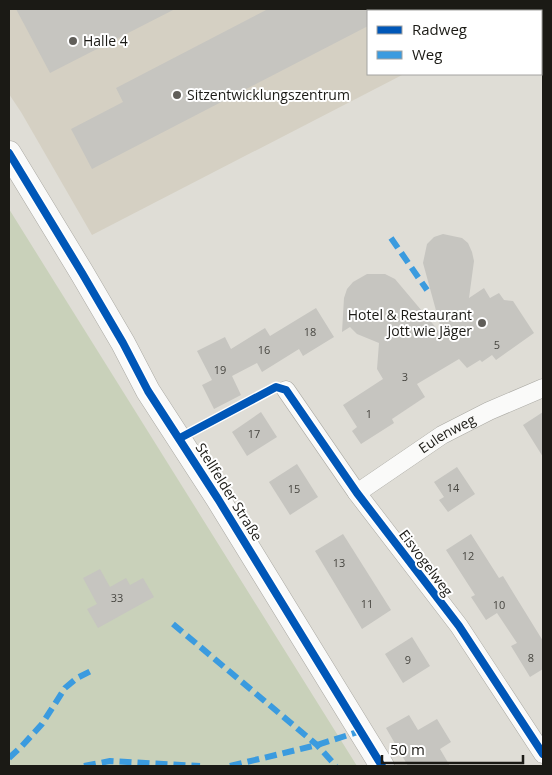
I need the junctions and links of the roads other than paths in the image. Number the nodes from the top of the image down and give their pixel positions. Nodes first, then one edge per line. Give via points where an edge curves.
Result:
1 (9, 153) edge
2 (543, 388) edge
3 (286, 390) dead end
4 (357, 493) junction
5 (543, 754) edge
6 (382, 766) edge

1 - 6 street, Stellfelder Straße via 123,343 148,391 199,468
2 - 4 street, Eulenweg via 442,435
3 - 4 street, Eisvogelweg
4 - 5 street, Eisvogelweg via 459,626

